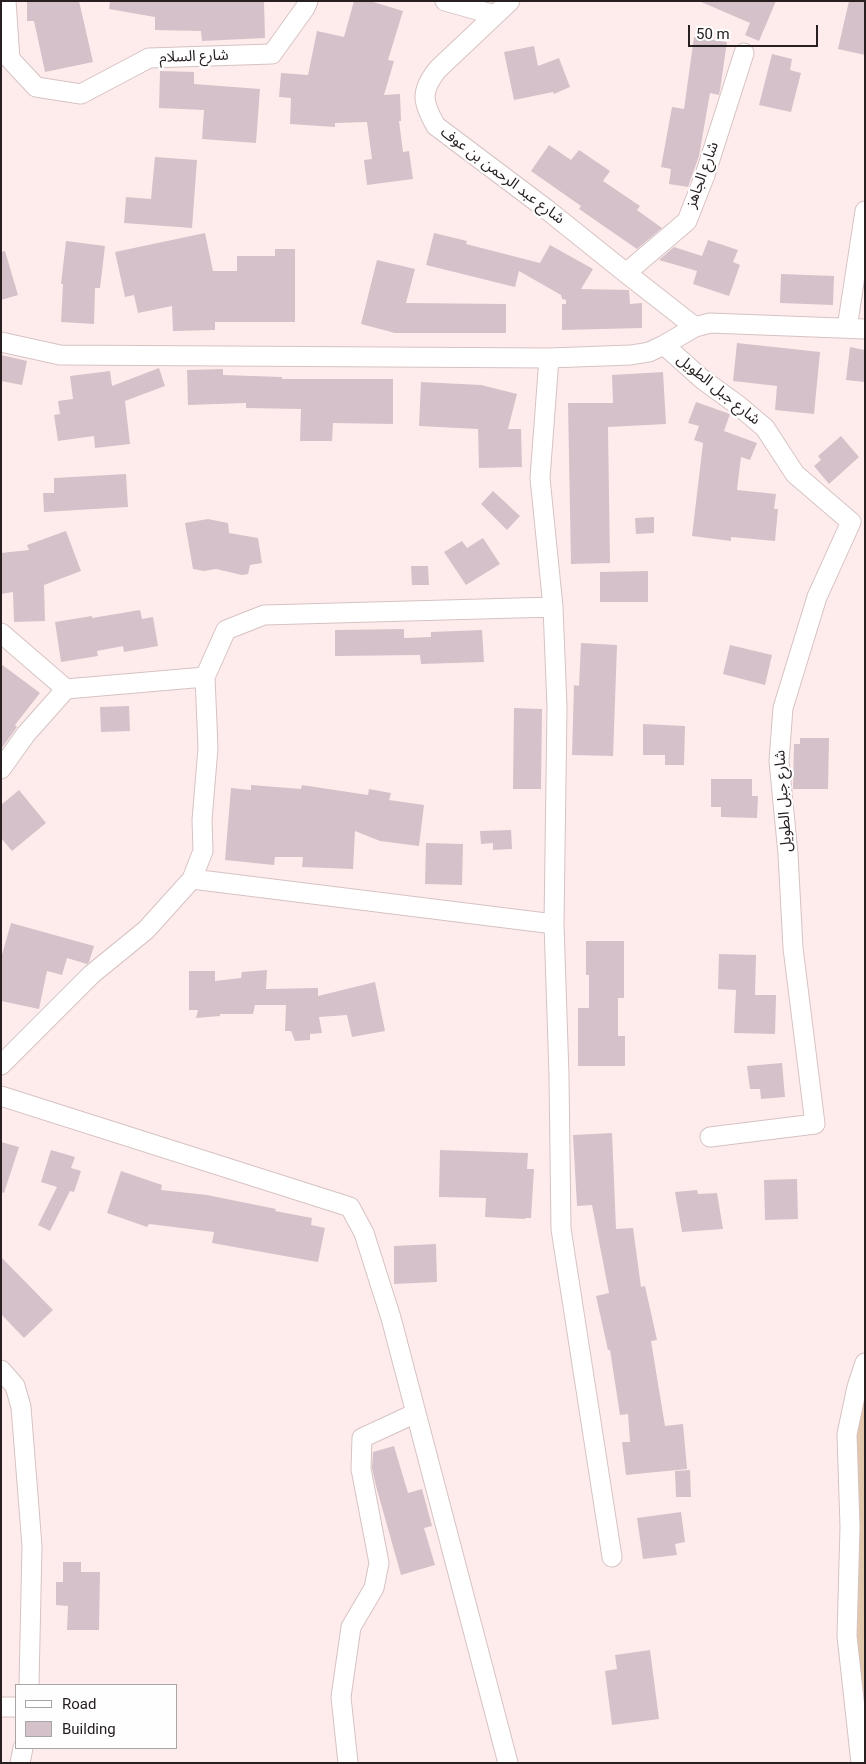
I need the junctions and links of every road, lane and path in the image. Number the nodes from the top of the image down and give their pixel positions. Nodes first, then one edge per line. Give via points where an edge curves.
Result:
1 (6, 1) edge
2 (308, 1) edge
3 (445, 1) edge
4 (510, 1) edge
5 (495, 15) junction
6 (744, 53) dead end
7 (6, 60) edge
8 (865, 211) edge
9 (626, 273) junction
10 (695, 327) junction
11 (856, 329) edge
12 (1, 342) edge
13 (664, 345) junction
14 (549, 358) junction
15 (858, 526) edge
16 (553, 607) junction
17 (1, 633) edge
18 (206, 676) junction
19 (66, 689) junction
20 (1, 769) edge
21 (192, 878) junction
22 (554, 924) junction
23 (1, 1065) edge
24 (1, 1096) edge
25 (710, 1137) dead end
26 (865, 1363) edge
27 (1, 1370) edge
28 (416, 1413) junction
29 (612, 1557) dead end
30 (29, 1684) edge
31 (1, 1707) edge
32 (15, 1707) edge
33 (22, 1749) edge
34 (20, 1763) edge
35 (348, 1763) edge
36 (508, 1763) edge
37 (861, 1763) edge

1 - 7 street, شارع السلام
2 - 7 street, شارع السلام via 272,54 150,58 81,94 36,87
3 - 5 street
4 - 5 street, شارع عبد الرحمن بن عوف
5 - 9 street, شارع عبد الرحمن بن عوف via 428,81 424,96 427,112 436,126
6 - 9 street, شارع الجاهز via 706,175 686,221
8 - 11 street
9 - 10 street, شارع عبد الرحمن بن عوف
10 - 11 street via 710,323
10 - 13 street
12 - 14 street via 60,355
13 - 14 street via 632,355
13 - 15 street, شارع جبل الطويل via 702,380 765,428 795,474
14 - 16 street via 540,478
15 - 25 street, شارع جبل الطويل via 817,597 783,708 779,761 793,948 815,1124
16 - 18 street via 264,615 226,630
16 - 22 street via 558,707
17 - 19 street
18 - 19 street
18 - 21 street via 208,748 202,850
19 - 20 street via 26,734
21 - 22 street
21 - 23 street via 146,930 92,974
22 - 29 street via 561,1229
24 - 28 street via 350,1207 364,1233
26 - 37 street via 847,1434 850,1527 847,1636
27 - 30 street via 14,1386 21,1407 32,1546
28 - 35 street via 362,1438 361,1469 379,1563 374,1588 350,1636 341,1697
28 - 36 street
31 - 32 street
33 - 34 street

